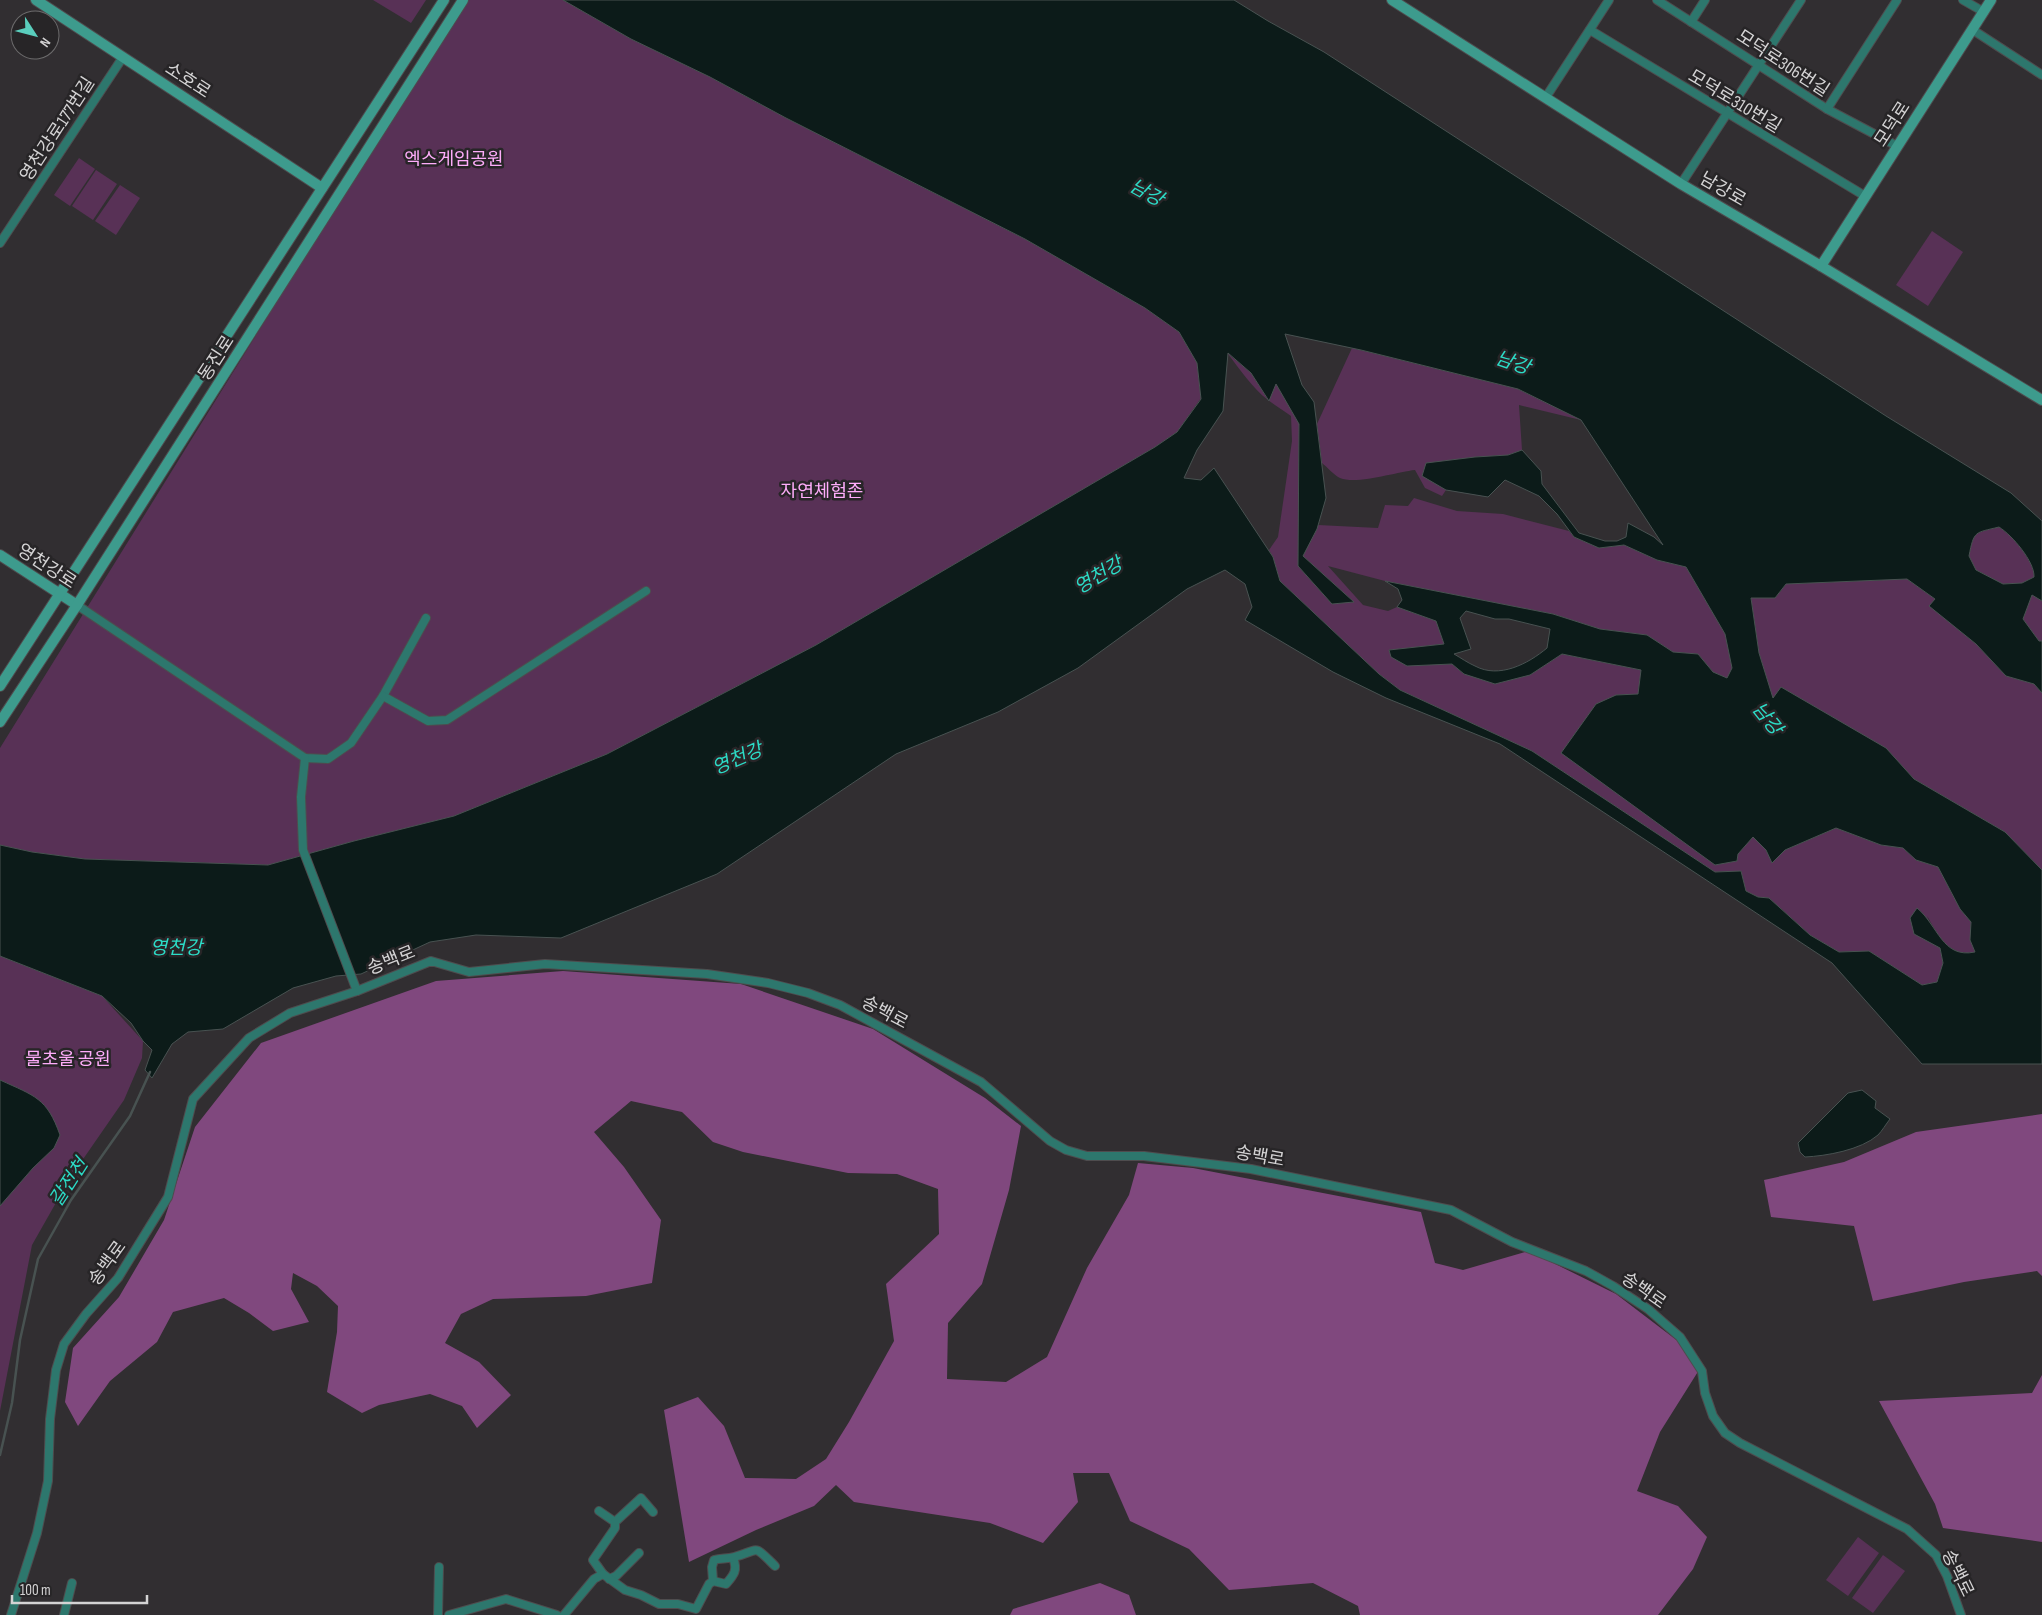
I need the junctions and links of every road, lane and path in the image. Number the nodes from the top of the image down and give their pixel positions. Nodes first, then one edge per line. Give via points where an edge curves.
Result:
1 (36, 0) edge
2 (463, 0) edge
3 (1392, 0) edge
4 (1609, 0) edge
5 (1657, 0) edge
6 (1705, 0) edge
7 (1801, 0) edge
8 (1898, 0) edge
9 (1964, 0) edge
10 (1991, 0) edge
11 (444, 1) edge
12 (1984, 12) junction
13 (1691, 22) junction
14 (1590, 30) junction
15 (1973, 30) junction
16 (123, 57) junction
17 (1758, 65) junction
18 (2042, 75) edge
19 (1546, 97) junction
20 (1826, 108) junction
21 (1728, 115) junction
22 (1897, 146) junction
23 (1681, 184) junction
24 (322, 188) junction
25 (1865, 196) junction
26 (0, 243) edge
27 (1821, 266) junction
28 (2042, 400) edge
29 (0, 555) edge
30 (646, 590) dead end
31 (60, 594) junction
32 (77, 605) junction
33 (426, 618) dead end
34 (0, 686) edge
35 (383, 696) junction
36 (0, 722) edge
37 (304, 758) junction
38 (357, 990) junction
39 (599, 1511) dead end
40 (654, 1512) dead end
41 (615, 1522) junction
42 (639, 1553) dead end
43 (733, 1558) junction
44 (775, 1566) dead end
45 (439, 1567) dead end
46 (606, 1577) junction
47 (713, 1581) junction
48 (72, 1583) dead end
49 (696, 1609) junction
50 (11, 1615) edge
51 (64, 1615) edge
52 (438, 1615) edge
53 (449, 1615) edge
54 (557, 1615) edge
55 (564, 1615) edge
56 (703, 1615) edge
57 (1961, 1615) edge

1 - 16 street, 소호로
2 - 32 street, 동진로
3 - 19 street, 남강로
4 - 14 street
5 - 13 street, 모덕로306번길
6 - 13 street
7 - 17 street
8 - 20 street
9 - 12 street
10 - 12 street, 모덕로
11 - 24 street, 동진로
12 - 15 street, 모덕로
13 - 17 street, 모덕로306번길
14 - 19 street
14 - 21 street, 모덕로310번길
15 - 18 street
15 - 22 street, 모덕로
16 - 24 street, 소호로
16 - 26 street, 영천강로177번길
17 - 20 street, 모덕로306번길
17 - 21 street
19 - 23 street, 남강로
20 - 22 street, 모덕로306번길
21 - 23 street
21 - 25 street, 모덕로310번길
22 - 25 street, 모덕로
23 - 27 street, 남강로
24 - 31 street, 동진로
25 - 27 street, 모덕로
27 - 28 street, 남강로
29 - 31 street, 영천강로
30 - 35 street via 447,720 428,721
31 - 32 street, 영천강로
31 - 34 street, 동진로
32 - 36 street, 동진로
32 - 37 street
33 - 35 street
35 - 37 street via 351,743 328,759
37 - 38 street via 301,797 303,850
38 - 50 street, 송백로 via 290,1013 250,1038 192,1099 168,1197 118,1278 64,1344 56,1370 50,1419 48,1481 37,1533
38 - 57 street, 송백로 via 430,961 469,972 545,964 707,974 768,983 840,1005 892,1032 980,1082 1050,1141 1066,1150 1087,1156 1144,1156 1251,1169 1451,1210 1512,1242 1586,1272 1648,1309 1680,1337 1702,1371 1705,1394 1713,1416 1725,1433 1748,1448 1907,1529 1936,1555
39 - 41 street
40 - 41 street via 642,1498
41 - 46 street via 615,1528 593,1560
42 - 46 street via 616,1576
43 - 44 street via 753,1550 760,1551
43 - 47 street via 714,1560
43 - 47 street via 735,1574 726,1584
45 - 52 street
46 - 49 street via 625,1590 659,1604 678,1604
46 - 55 street via 594,1579
47 - 49 street
48 - 51 street
49 - 56 street
53 - 54 street via 506,1599

